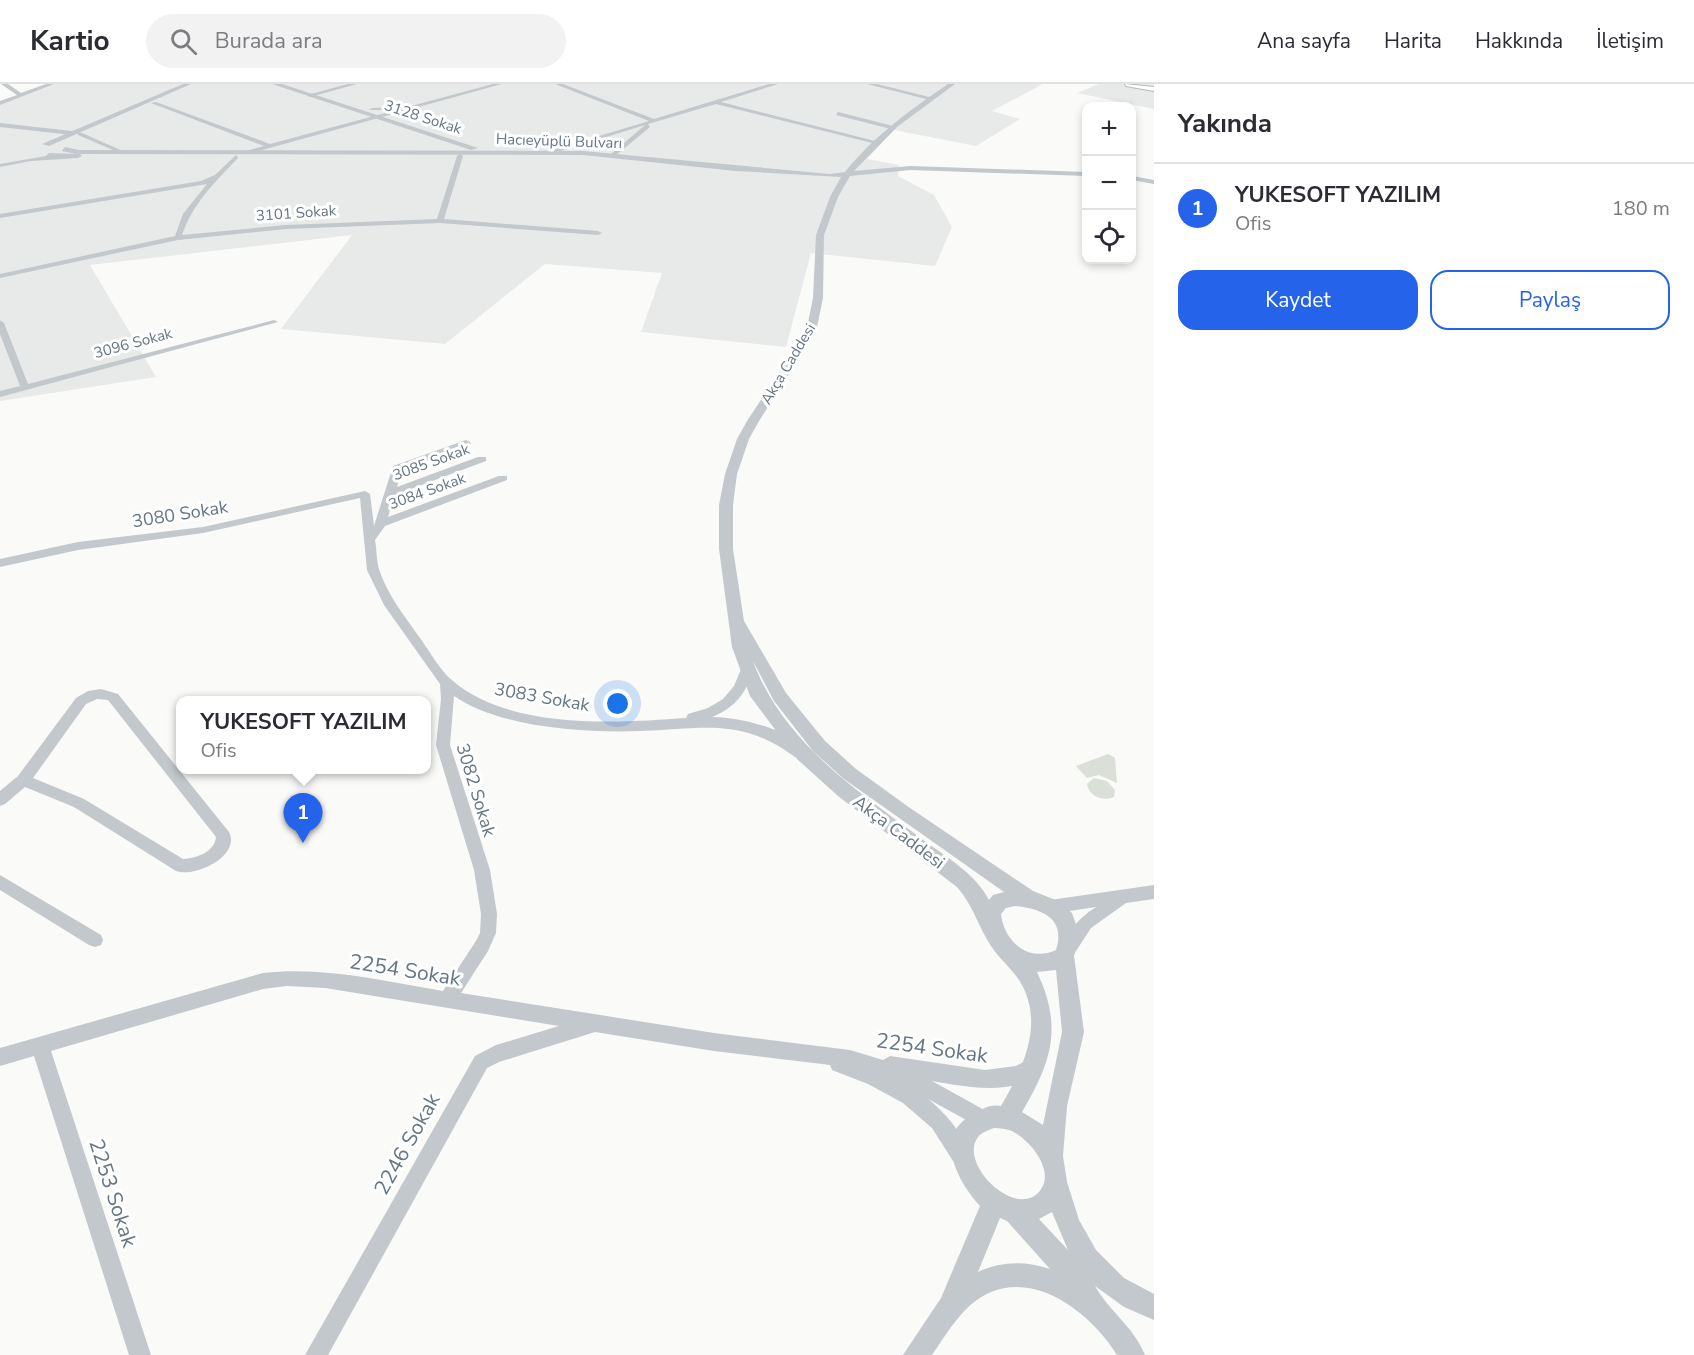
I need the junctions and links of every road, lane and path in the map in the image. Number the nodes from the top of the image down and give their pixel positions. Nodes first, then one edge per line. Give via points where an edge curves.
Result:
1 (4, 84) edge
2 (51, 84) edge
3 (188, 84) edge
4 (198, 84) edge
5 (261, 84) edge
6 (275, 84) edge
7 (354, 84) edge
8 (498, 84) edge
9 (558, 84) edge
10 (775, 84) edge
11 (870, 84) edge
12 (952, 84) edge
13 (1129, 84) edge
14 (1142, 84) edge
15 (1154, 88) edge
16 (310, 95) junction
17 (22, 96) junction
18 (302, 97) junction
19 (930, 98) junction
20 (154, 103) junction
21 (716, 103) junction
22 (0, 104) edge
23 (355, 109) junction
24 (401, 109) junction
25 (838, 114) dead end
26 (375, 116) junction
27 (366, 119) junction
28 (655, 121) junction
29 (0, 125) edge
30 (891, 127) junction
31 (76, 135) junction
32 (290, 141) junction
33 (876, 141) junction
34 (46, 144) junction
35 (270, 146) junction
36 (64, 147) junction
37 (34, 150) junction
38 (122, 152) junction
39 (248, 152) junction
40 (296, 152) junction
41 (548, 153) junction
42 (49, 154) junction
43 (94, 154) junction
44 (445, 154) junction
45 (491, 154) junction
46 (613, 155) junction
47 (460, 156) junction
48 (236, 157) junction
49 (1, 166) edge
50 (735, 171) junction
51 (1082, 174) edge
52 (217, 176) junction
53 (843, 178) junction
54 (1136, 179) edge
55 (1154, 182) edge
56 (0, 216) edge
57 (440, 221) junction
58 (598, 233) dead end
59 (178, 238) junction
60 (0, 276) edge
61 (274, 322) dead end
62 (0, 323) edge
63 (25, 388) junction
64 (0, 394) edge
65 (466, 443) dead end
66 (482, 459) dead end
67 (503, 478) dead end
68 (390, 493) junction
69 (381, 524) junction
70 (369, 541) junction
71 (0, 564) edge
72 (738, 619) junction
73 (747, 670) junction
74 (446, 683) junction
75 (674, 724) junction
76 (803, 754) junction
77 (22, 780) junction
78 (0, 800) edge
79 (0, 882) edge
80 (1154, 892) edge
81 (1026, 896) junction
82 (1125, 898) junction
83 (1050, 907) junction
84 (992, 925) junction
85 (95, 940) dead end
86 (1005, 948) junction
87 (1067, 952) junction
88 (447, 999) junction
89 (595, 1024) junction
90 (40, 1046) junction
91 (810, 1055) junction
92 (0, 1057) edge
93 (850, 1059) junction
94 (1037, 1061) junction
95 (1007, 1118) junction
96 (981, 1119) junction
97 (1051, 1156) junction
98 (964, 1163) junction
99 (1056, 1183) junction
100 (1004, 1207) junction
101 (1092, 1305) junction
102 (950, 1307) junction
103 (1154, 1307) edge
104 (140, 1355) edge
105 (315, 1355) edge
106 (916, 1355) edge
107 (1132, 1355) edge

1 - 17 street
2 - 17 street
3 - 31 street
4 - 20 street
5 - 18 street, 3128 Sokak
6 - 16 street, 3128 Sokak
7 - 16 street
8 - 24 street
9 - 28 street
10 - 21 street
11 - 19 street
12 - 19 street, Akça Caddesi
13 - 15 main road
14 - 15 main road
16 - 18 street
16 - 23 street, 3128 Sokak
17 - 22 street
18 - 27 street, 3128 Sokak
19 - 30 street, Akça Caddesi
20 - 31 street
20 - 35 street
21 - 28 street
21 - 33 street
23 - 24 street
23 - 26 street, 3128 Sokak
24 - 26 street
25 - 30 street
26 - 27 street
26 - 45 street, 3128 Sokak
27 - 32 street
27 - 44 street, 3128 Sokak via 441,143
28 - 41 street
28 - 46 street
29 - 31 street
30 - 33 street, Akça Caddesi
31 - 34 street
31 - 36 street
31 - 38 street
31 - 43 street via 73,142 78,149
32 - 35 street
32 - 40 street
33 - 53 street, Akça Caddesi
34 - 36 street, Hacıeyüplü Bulvarı
34 - 37 street
35 - 39 street
36 - 42 street
36 - 43 street, Hacıeyüplü Bulvarı
37 - 42 street
37 - 49 street
38 - 39 street, Hacıeyüplü Bulvarı
38 - 43 street, Hacıeyüplü Bulvarı
39 - 40 street, Hacıeyüplü Bulvarı
39 - 48 street
40 - 44 street, Hacıeyüplü Bulvarı
41 - 45 street, Hacıeyüplü Bulvarı
41 - 46 street, Hacıeyüplü Bulvarı
42 - 43 street, Hacıeyüplü Bulvarı
43 - 48 street, Hacıeyüplü Bulvarı
43 - 49 street
44 - 45 street, Hacıeyüplü Bulvarı
44 - 47 street, Hacıeyüplü Bulvarı
44 - 48 street, Hacıeyüplü Bulvarı
45 - 47 street, Hacıeyüplü Bulvarı
45 - 50 street, Hacıeyüplü Bulvarı via 592,157
46 - 50 street, Hacıeyüplü Bulvarı
47 - 57 street
48 - 52 street
50 - 53 street, Hacıeyüplü Bulvarı
51 - 53 street, Hacıeyüplü Bulvarı via 886,168
52 - 56 street via 178,188
52 - 59 street via 186,214
53 - 72 street, Akça Caddesi via 819,239 820,295 811,332 753,421 731,474 726,549
54 - 55 street
57 - 58 street, 3101 Sokak
57 - 59 street, 3101 Sokak via 332,224
59 - 60 street, 3101 Sokak
61 - 63 street, 3096 Sokak
62 - 63 street
63 - 64 street, 3096 Sokak
65 - 68 street via 397,468
66 - 68 street, 3085 Sokak
67 - 69 street, 3084 Sokak
68 - 69 street
69 - 70 street, 3084 Sokak
70 - 71 street, 3080 Sokak via 365,494 203,530 78,546
70 - 74 street via 373,570 388,602
72 - 73 street, Akça Caddesi
72 - 81 street, Akça Caddesi via 780,697 819,746 885,800
73 - 75 street, 3083 Sokak via 737,695 723,708
73 - 76 street, Akça Caddesi via 766,707
74 - 75 street, 3083 Sokak via 474,702 540,719 605,726
74 - 88 street, 3082 Sokak via 448,699 442,745 482,870 489,914 488,933 482,946
75 - 76 street, 3083 Sokak via 706,722 759,729
76 - 84 street, Akça Caddesi via 844,791 964,881
77 - 77 street via 81,701 95,693 108,694 224,836 224,843 219,851 199,863 181,866 79,803
77 - 78 street
79 - 85 street
80 - 82 street
81 - 83 street, Akça Caddesi
81 - 84 street via 1003,899 995,905
82 - 83 street
82 - 87 street via 1085,923
83 - 87 street, Akça Caddesi via 1067,926
84 - 86 street, Akça Caddesi
86 - 87 street via 1030,962 1056,962
86 - 94 street, Akça Caddesi via 1028,972 1041,1001 1043,1026
87 - 97 street, Akça Caddesi via 1073,1032 1056,1106
88 - 89 street, 2254 Sokak
88 - 90 street, 2254 Sokak via 325,980 275,980
89 - 91 street, 2254 Sokak
89 - 105 street, 2246 Sokak via 481,1062
90 - 92 street, 2254 Sokak
90 - 104 street, 2253 Sokak
91 - 93 street, 2254 Sokak
91 - 98 street, 2254 Sokak via 870,1076 913,1099 940,1121
93 - 94 street, 2254 Sokak via 989,1080 1020,1075
93 - 96 street, 2254 Sokak via 903,1075
94 - 95 street, Akça Caddesi
95 - 96 street, Akça Caddesi
95 - 97 street, Akça Caddesi via 1033,1131
96 - 98 street via 965,1136
97 - 99 street, Akça Caddesi
98 - 100 street via 976,1185
99 - 100 street via 1052,1197 1042,1206 1029,1211
99 - 103 street, Akça Caddesi via 1067,1225 1095,1271 1115,1287
100 - 101 street via 1052,1250
100 - 102 street
101 - 102 street via 1055,1284 1011,1276 987,1281
101 - 107 street
102 - 106 street

